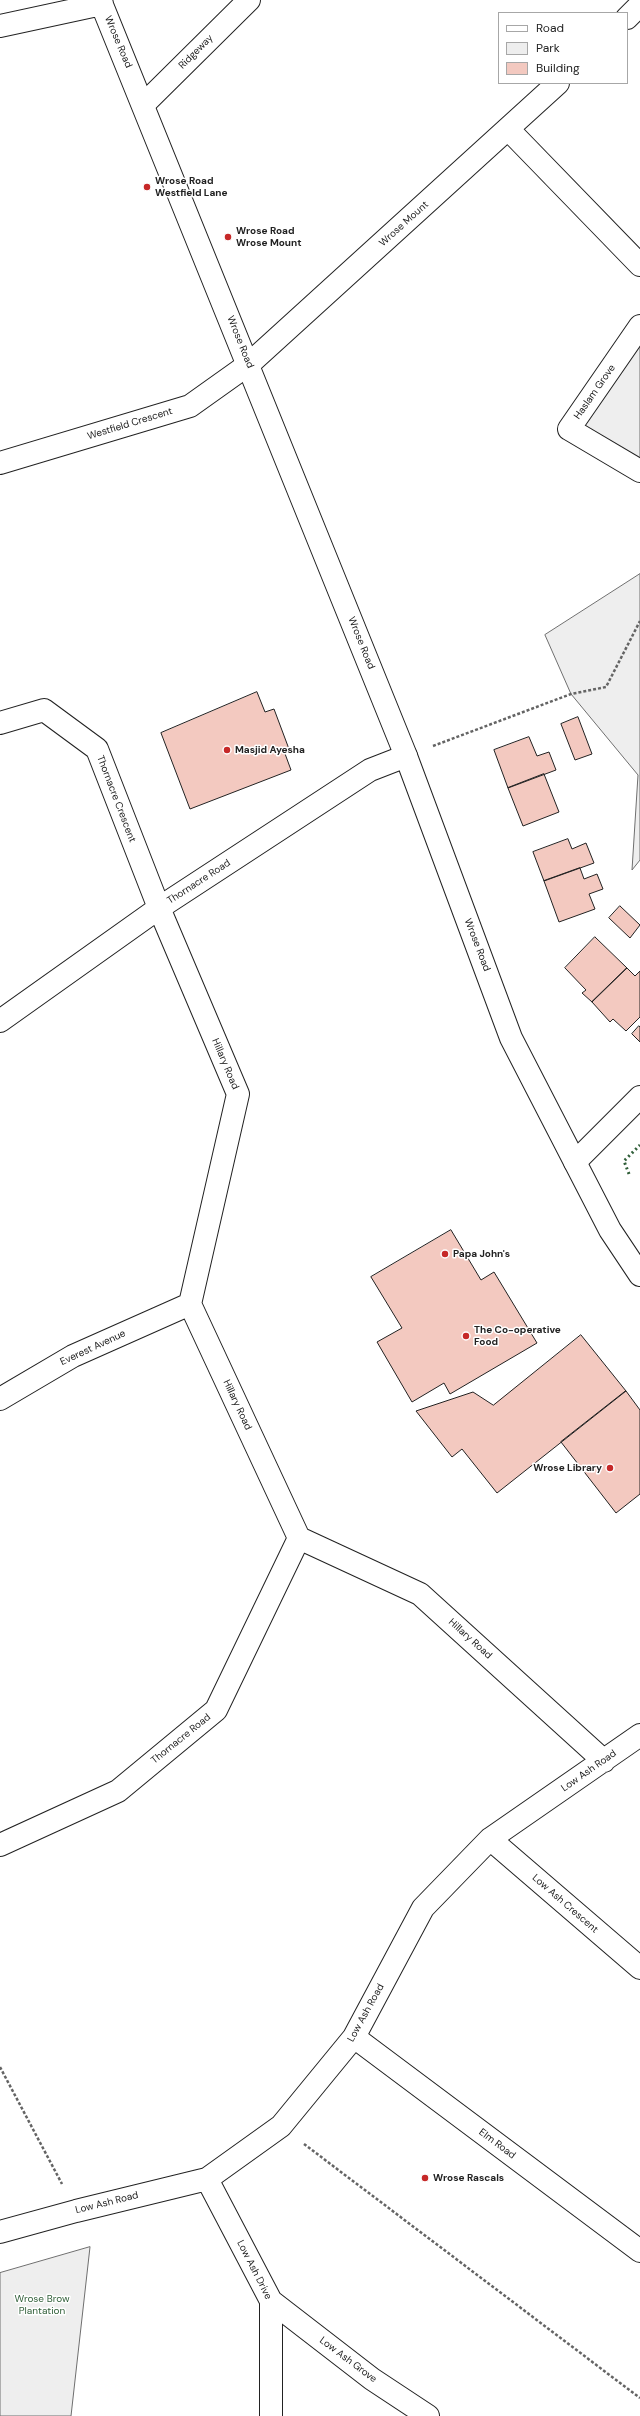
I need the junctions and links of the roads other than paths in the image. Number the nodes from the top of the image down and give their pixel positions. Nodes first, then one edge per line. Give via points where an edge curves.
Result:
1 (249, 0) edge
2 (101, 2) edge
3 (640, 5) edge
4 (628, 17) edge
5 (0, 26) edge
6 (557, 84) edge
7 (144, 104) junction
8 (509, 130) junction
9 (640, 265) edge
10 (640, 326) edge
11 (249, 364) junction
12 (0, 463) edge
13 (640, 471) edge
14 (0, 723) edge
15 (406, 756) junction
16 (158, 908) junction
17 (0, 1021) edge
18 (640, 1097) edge
19 (576, 1162) junction
20 (640, 1275) edge
21 (190, 1304) junction
22 (0, 1399) edge
23 (299, 1538) junction
24 (640, 1735) edge
25 (604, 1761) junction
26 (490, 1839) junction
27 (0, 1845) edge
28 (640, 1968) edge
29 (354, 2037) junction
30 (208, 2179) junction
31 (0, 2232) edge
32 (640, 2251) edge
33 (271, 2301) junction
34 (271, 2416) edge
35 (428, 2416) edge

1 - 7 street, Ridgeway
2 - 5 street
2 - 7 street, Wrose Road
3 - 4 street
6 - 8 street, Wrose Mount
7 - 11 street, Wrose Road
8 - 9 street
8 - 11 street, Wrose Mount
10 - 13 street, Haslam Grove via 569,429
11 - 12 street, Westfield Crescent via 190,406
11 - 15 street, Wrose Road
14 - 16 street, Thornacre Crescent via 44,710 96,749
15 - 16 street, Thornacre Road via 370,770
15 - 19 street, Wrose Road via 512,1038
16 - 17 street, Thornacre Road
16 - 21 street, Hillary Road via 238,1094
18 - 19 street
19 - 20 street, Wrose Road via 610,1230
21 - 22 street, Everest Avenue via 73,1356
21 - 23 street, Hillary Road
23 - 25 street, Hillary Road via 420,1594
23 - 27 street, Thornacre Road via 216,1710 118,1791
24 - 25 street, Low Ash Road
25 - 26 street, Low Ash Road
26 - 28 street, Low Ash Crescent
26 - 29 street, Low Ash Road via 422,1908
29 - 30 street, Low Ash Road via 281,2126
29 - 32 street, Elm Road
30 - 31 street, Low Ash Road
30 - 33 street, Low Ash Drive
33 - 34 street, Low Ash Drive
33 - 35 street, Low Ash Grove via 372,2379

